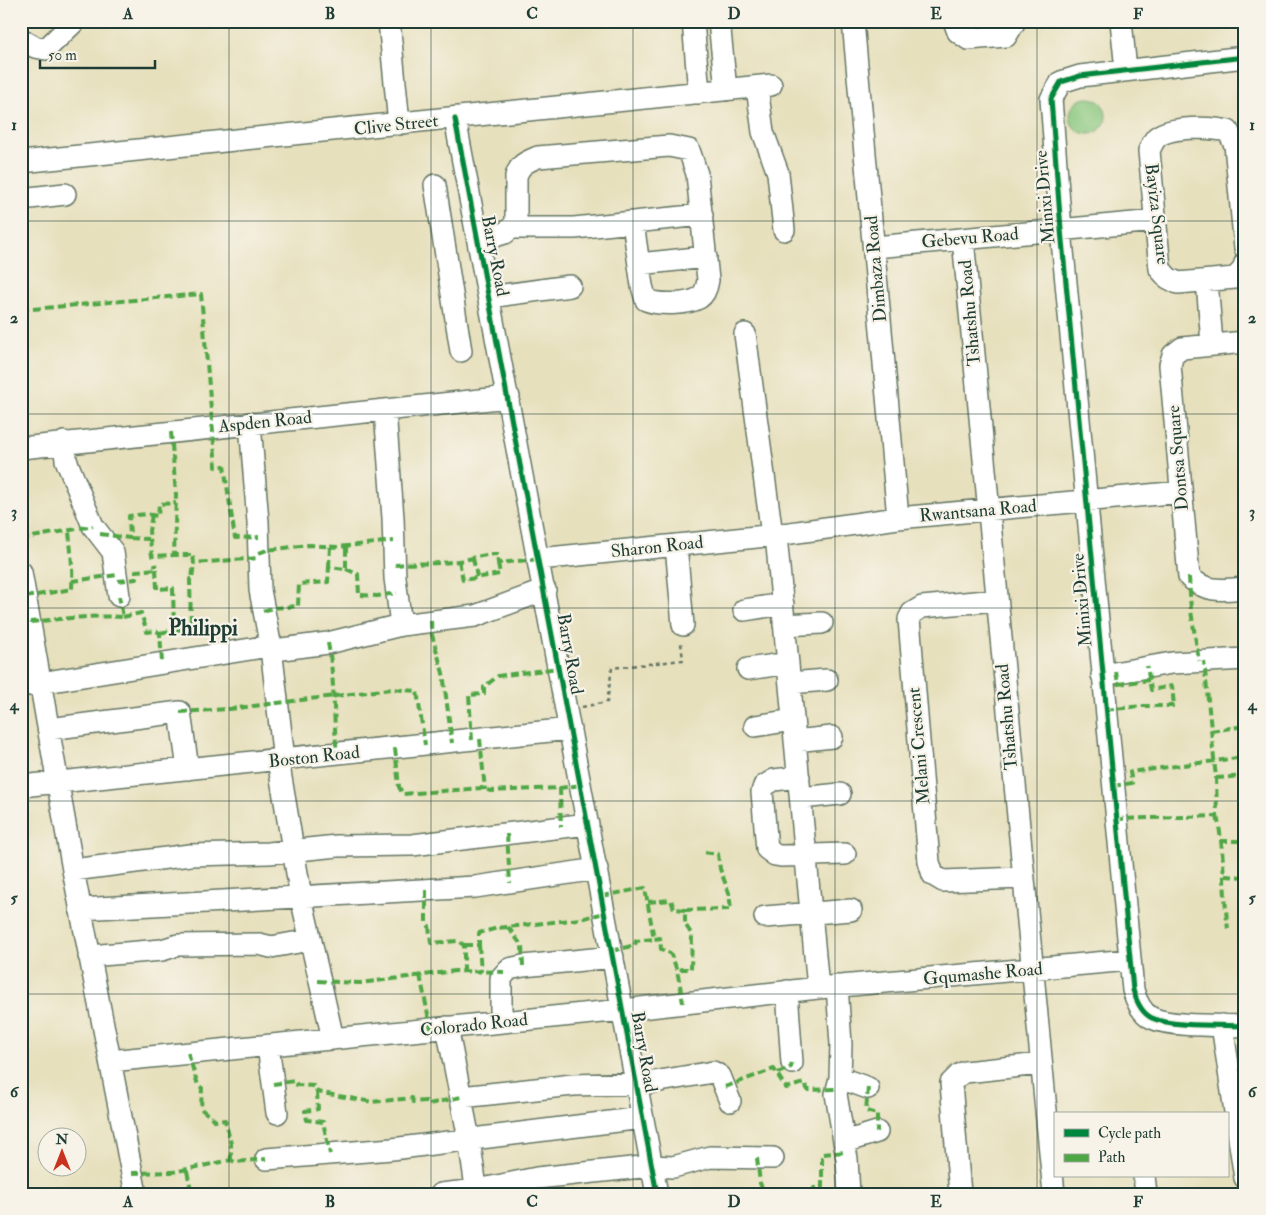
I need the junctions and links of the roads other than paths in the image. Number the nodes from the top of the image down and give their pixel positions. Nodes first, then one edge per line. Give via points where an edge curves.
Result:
1 (75, 21) edge
2 (389, 21) edge
3 (693, 21) edge
4 (719, 21) edge
5 (853, 21) edge
6 (954, 21) edge
7 (1015, 21) edge
8 (1121, 21) edge
9 (21, 40) edge
10 (1245, 57) edge
11 (1126, 70) junction
12 (726, 90) junction
13 (699, 93) junction
14 (455, 119) junction
15 (399, 124) junction
16 (21, 162) edge
17 (435, 185) dead end
18 (65, 194) dead end
19 (21, 198) edge
20 (702, 215) junction
21 (1155, 221) junction
22 (633, 223) junction
23 (513, 228) junction
24 (784, 230) dead end
25 (1061, 230) junction
26 (963, 239) junction
27 (478, 241) junction
28 (875, 246) junction
29 (1245, 248) edge
30 (706, 257) junction
31 (482, 262) junction
32 (1245, 263) edge
33 (639, 264) junction
34 (449, 270) junction
35 (1207, 281) junction
36 (570, 286) dead end
37 (489, 297) junction
38 (745, 334) dead end
39 (1245, 342) edge
40 (1212, 344) junction
41 (461, 351) dead end
42 (508, 397) junction
43 (385, 410) junction
44 (250, 424) junction
45 (64, 442) junction
46 (21, 448) edge
47 (1181, 492) junction
48 (1087, 501) junction
49 (989, 510) junction
50 (898, 518) junction
51 (774, 535) junction
52 (676, 545) junction
53 (539, 559) junction
54 (21, 572) edge
55 (1245, 588) edge
56 (545, 590) junction
57 (119, 596) dead end
58 (996, 600) junction
59 (744, 610) dead end
60 (783, 615) junction
61 (822, 623) dead end
62 (401, 625) junction
63 (683, 625) road end
64 (270, 648) junction
65 (1245, 658) edge
66 (748, 669) dead end
67 (789, 673) junction
68 (1102, 675) junction
69 (827, 680) dead end
70 (31, 684) edge
71 (568, 719) junction
72 (793, 720) junction
73 (755, 726) dead end
74 (49, 730) junction
75 (832, 737) dead end
76 (795, 742) junction
77 (281, 760) junction
78 (188, 769) junction
79 (799, 777) junction
80 (57, 781) junction
81 (21, 786) edge
82 (840, 794) dead end
83 (801, 798) junction
84 (588, 824) junction
85 (294, 850) junction
86 (845, 854) dead end
87 (806, 856) junction
88 (597, 869) junction
89 (73, 870) junction
90 (1022, 878) junction
91 (301, 897) junction
92 (80, 909) junction
93 (851, 910) dead end
94 (811, 914) junction
95 (766, 917) dead end
96 (310, 940) junction
97 (89, 956) junction
98 (613, 957) junction
99 (1129, 960) junction
100 (1031, 970) junction
101 (827, 987) junction
102 (788, 991) junction
103 (623, 1010) junction
104 (501, 1022) junction
105 (1222, 1025) junction
106 (1245, 1026) edge
107 (447, 1027) junction
108 (333, 1039) junction
109 (268, 1046) junction
110 (110, 1061) junction
111 (792, 1063) dead end
112 (1040, 1064) junction
113 (840, 1078) junction
114 (636, 1083) junction
115 (868, 1088) dead end
116 (460, 1097) junction
117 (730, 1101) dead end
118 (277, 1112) dead end
119 (1050, 1114) edge
120 (642, 1118) junction
121 (1236, 1122) edge
122 (877, 1132) dead end
123 (469, 1139) junction
124 (844, 1142) junction
125 (772, 1158) dead end
126 (266, 1159) dead end
127 (651, 1166) junction
128 (1144, 1178) edge
129 (1245, 1178) edge
130 (477, 1192) edge
131 (136, 1194) edge
132 (441, 1194) edge
133 (657, 1194) edge
134 (849, 1194) edge
135 (960, 1194) edge
136 (1054, 1194) edge
137 (1146, 1194) edge

1 - 9 street via 46,49
2 - 15 street
3 - 13 street
4 - 12 street
5 - 28 street, Dimbaza Road
6 - 7 street via 958,32 968,39 1006,36
8 - 11 street
10 - 11 street
11 - 25 street, Minixi Drive via 1061,82 1051,99
12 - 13 street, Clive Street
12 - 24 street, Clive Street via 764,86 763,132 778,172
13 - 14 street, Clive Street
14 - 15 street, Clive Street
14 - 27 street, Barry Road
15 - 16 street, Clive Street
17 - 34 street
18 - 19 street
20 - 22 street
20 - 23 street via 698,174 689,150 669,146 538,157 524,163 516,176 517,220
20 - 30 street
21 - 25 street, Gebevu Road
21 - 29 street, Bayiza Square via 1149,151 1155,139 1166,131 1214,127 1228,131 1235,145
21 - 35 street, Bayiza Square via 1160,269 1178,283
22 - 23 street via 550,230
22 - 33 street
23 - 27 street via 505,234
25 - 26 street, Gebevu Road
25 - 48 street, Minixi Drive
26 - 28 street, Gebevu Road
26 - 49 street, Tshatshu Road
27 - 31 street, Barry Road
28 - 50 street, Dimbaza Road
30 - 33 street
30 - 33 street via 708,280 703,294 698,298 674,302 646,300
31 - 34 street
31 - 37 street, Barry Road
32 - 35 street, Bayiza Square via 1235,278
34 - 41 street
35 - 40 street
36 - 37 street
37 - 42 street, Barry Road
38 - 51 street
39 - 40 street, Dontsa Square
40 - 47 street, Dontsa Square via 1182,348 1173,355 1170,365
42 - 43 street, Aspden Road
42 - 53 street, Barry Road
43 - 44 street, Aspden Road
43 - 62 street
44 - 45 street, Aspden Road
44 - 64 street via 260,590
45 - 46 street, Aspden Road
45 - 57 street via 66,460 93,526 113,552
47 - 48 street, Rwantsana Road
47 - 55 street, Dontsa Square via 1189,577 1201,588
48 - 49 street, Rwantsana Road
48 - 68 street, Minixi Drive
49 - 50 street, Rwantsana Road
49 - 58 street, Tshatshu Road
50 - 51 street, Rwantsana Road
51 - 52 street, Sharon Road
51 - 60 street
52 - 53 street, Sharon Road
52 - 63 street
53 - 56 street, Barry Road
54 - 70 street
56 - 62 street via 476,616
56 - 71 street, Barry Road
58 - 90 street, Tshatshu Road
58 - 90 street, Melani Crescent via 922,607 909,619 929,862 933,875 943,881
59 - 60 street
60 - 61 street
60 - 67 street
62 - 64 street via 328,643
64 - 70 street via 244,649
64 - 77 street
65 - 68 street via 1172,663
66 - 67 street
67 - 69 street
67 - 72 street
68 - 99 street, Minixi Drive
70 - 74 street
71 - 77 street, Boston Road
71 - 84 street, Barry Road
72 - 73 street
72 - 76 street
74 - 78 street via 180,712
74 - 80 street
75 - 76 street
76 - 79 street
77 - 78 street, Boston Road
77 - 85 street
78 - 80 street, Boston Road
79 - 83 street
79 - 87 street via 774,780 764,786 766,845 775,856
80 - 81 street, Boston Road
80 - 89 street
82 - 83 street
83 - 87 street
84 - 85 street via 412,845
84 - 88 street, Barry Road
85 - 89 street via 174,856
85 - 91 street
86 - 87 street
87 - 94 street
88 - 91 street via 475,887
88 - 98 street, Barry Road
89 - 92 street
90 - 100 street, Tshatshu Road
91 - 92 street
91 - 96 street
92 - 97 street
93 - 94 street
94 - 95 street
94 - 101 street
96 - 97 street via 271,947 259,944 178,945 162,950
96 - 108 street
97 - 110 street
98 - 103 street, Barry Road
98 - 104 street via 509,969 502,978
99 - 100 street, Gqumashe Road
99 - 105 street, Minixi Drive via 1136,1000 1150,1018 1164,1022
100 - 101 street, Gqumashe Road
100 - 112 street, Tshatshu Road
101 - 102 street, Colorado Road
101 - 113 street via 841,1036
102 - 103 street, Colorado Road
102 - 111 street
103 - 104 street, Colorado Road
103 - 114 street, Barry Road
104 - 107 street, Colorado Road
105 - 106 street, Minixi Drive
105 - 121 street
107 - 108 street, Colorado Road
107 - 116 street
108 - 109 street, Colorado Road
109 - 110 street, Colorado Road
109 - 118 street
110 - 131 street
112 - 119 street, Tshatshu Road
112 - 135 street via 965,1072 952,1083
113 - 115 street
113 - 124 street via 836,1094
114 - 116 street via 573,1085
114 - 117 street via 713,1072 720,1076
114 - 120 street, Barry Road
116 - 123 street
119 - 136 street, Tshatshu Road
120 - 123 street
120 - 127 street, Barry Road
121 - 129 street
122 - 124 street
123 - 126 street
123 - 130 street
124 - 134 street
125 - 127 street via 717,1157 672,1167
127 - 130 street via 522,1180
127 - 133 street, Barry Road
128 - 137 street
130 - 132 street

